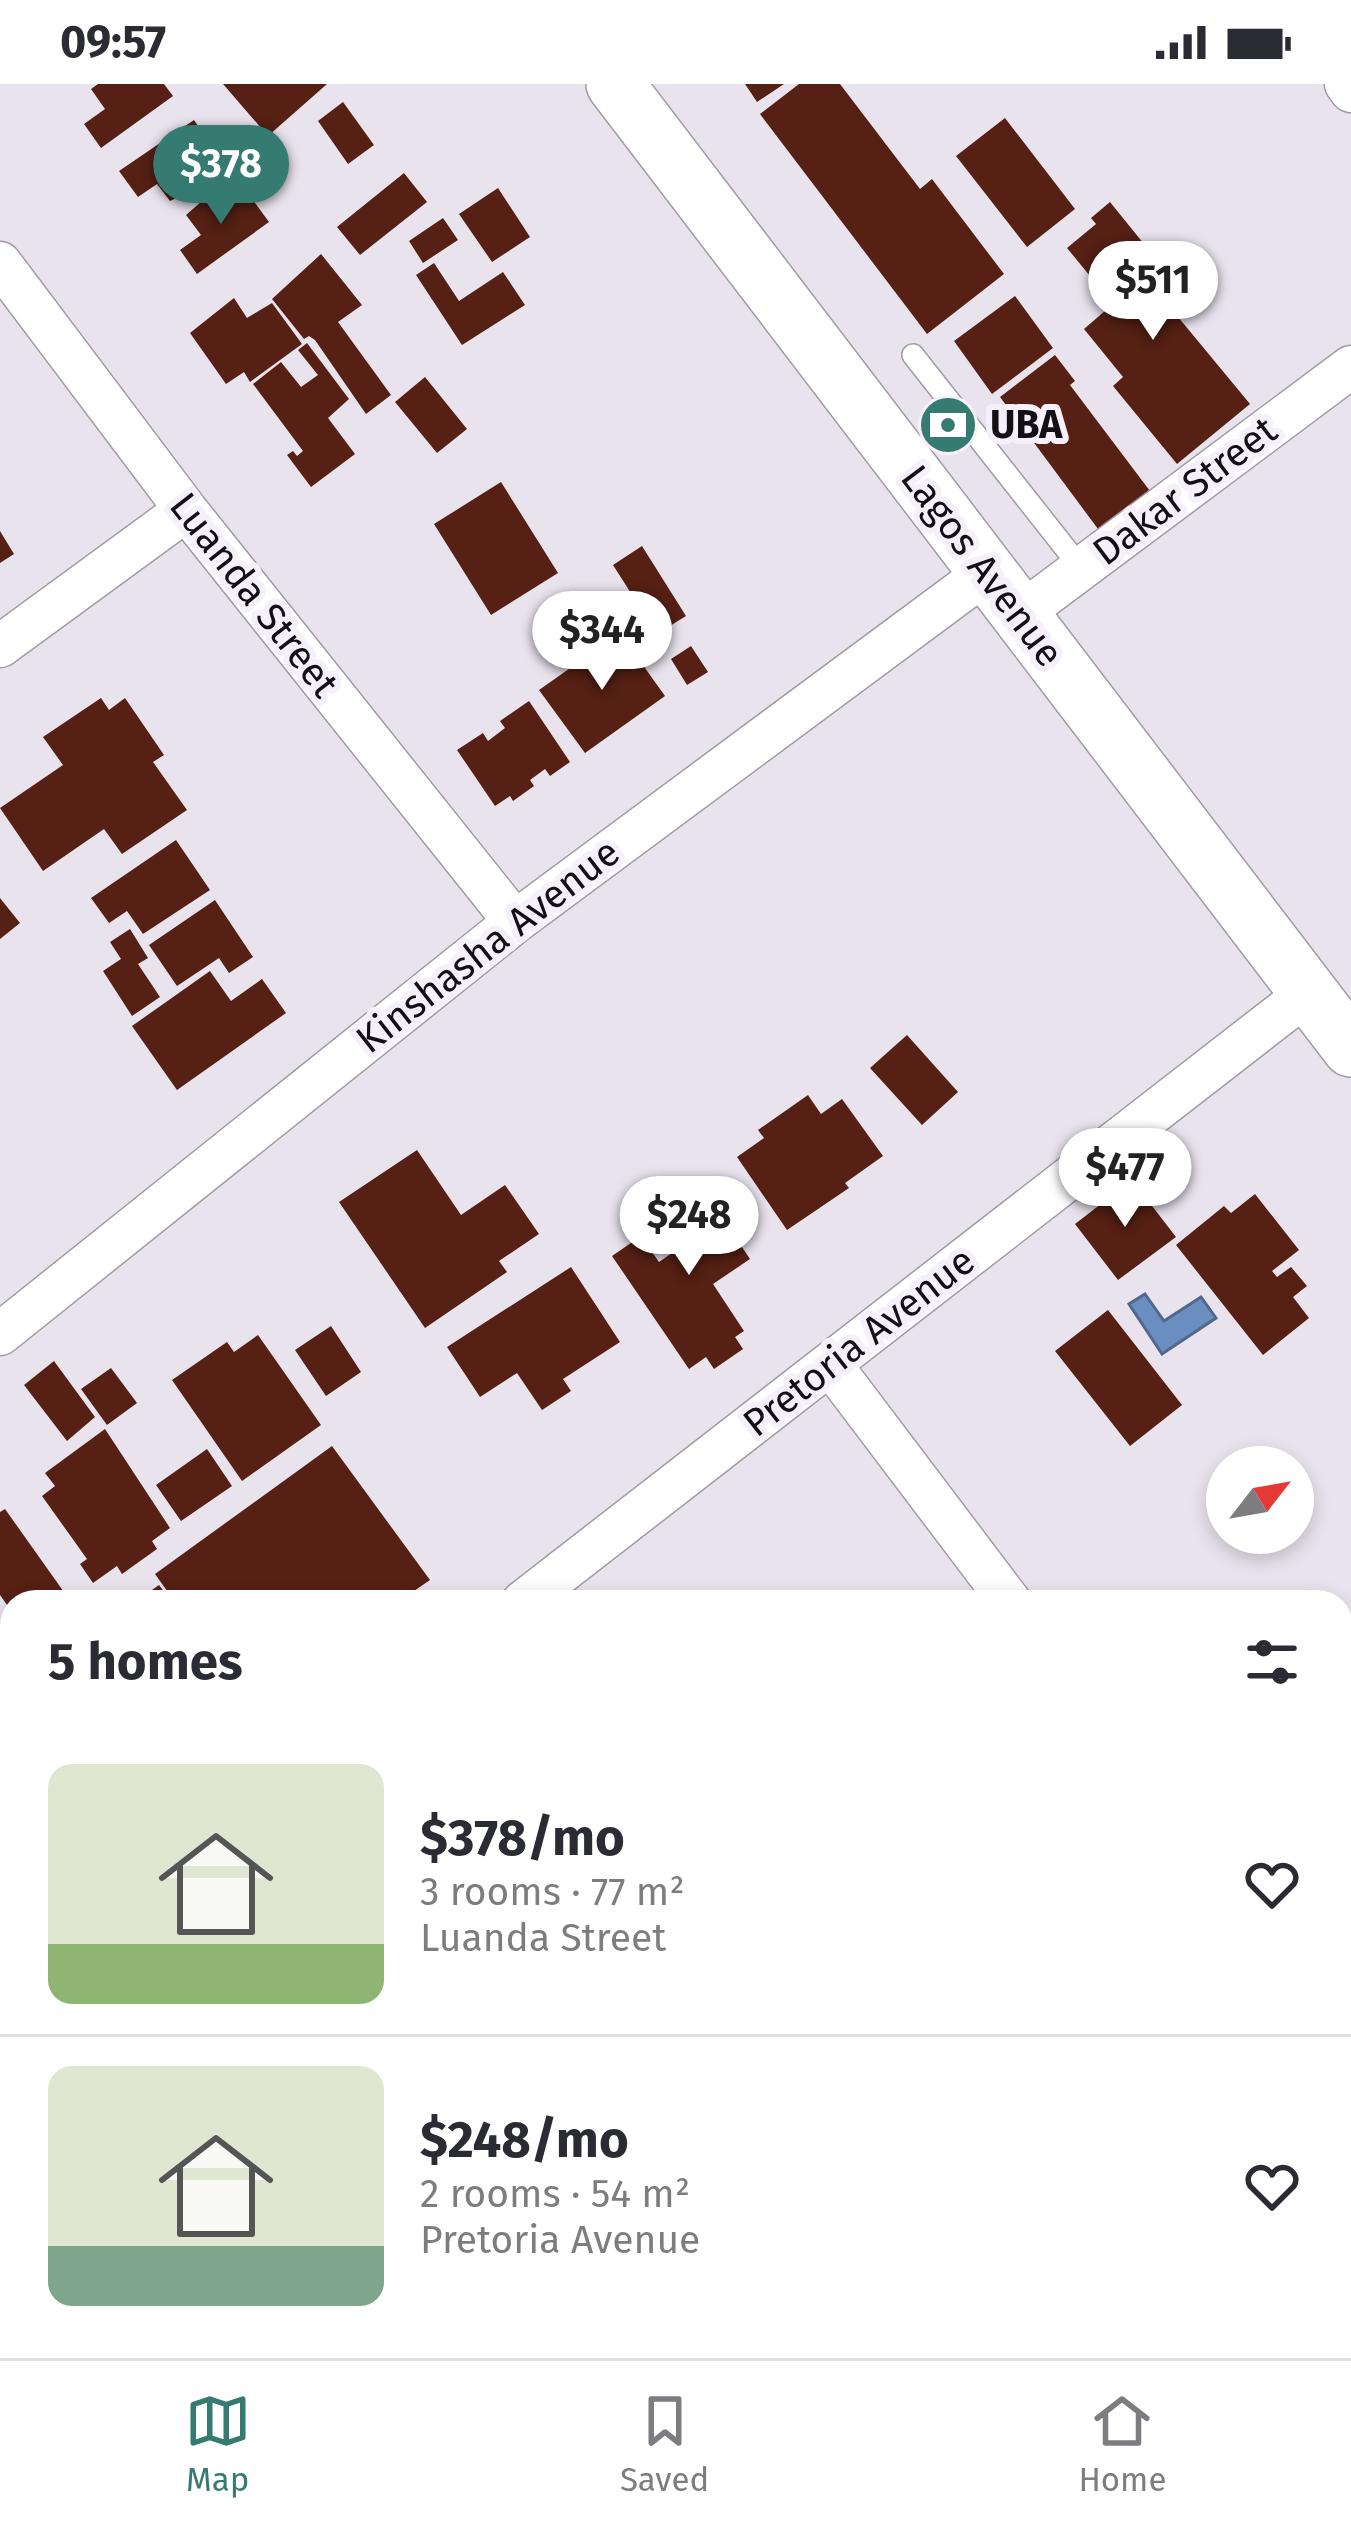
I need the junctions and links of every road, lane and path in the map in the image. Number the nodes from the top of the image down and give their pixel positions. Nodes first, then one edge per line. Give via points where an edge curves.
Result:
1 (615, 84) edge
2 (0, 263) edge
3 (913, 356) dead end
4 (1351, 367) edge
5 (186, 510) junction
6 (1081, 568) junction
7 (1003, 593) junction
8 (0, 646) edge
9 (515, 922) junction
10 (1309, 992) junction
11 (1351, 1048) edge
12 (0, 1334) edge
13 (830, 1364) junction
14 (538, 1590) edge
15 (1001, 1590) edge

1 - 7 street, Lagos Avenue
2 - 5 street, Luanda Street
3 - 6 lane
4 - 6 street, Dakar Street
5 - 8 street
5 - 9 street, Luanda Street
6 - 7 street, Dakar Street
7 - 9 street, Kinshasha Avenue
7 - 10 street, Lagos Avenue
9 - 12 street, Kinshasha Avenue
10 - 11 street, Lagos Avenue
10 - 13 street, Pretoria Avenue
13 - 14 street, Pretoria Avenue
13 - 15 street

